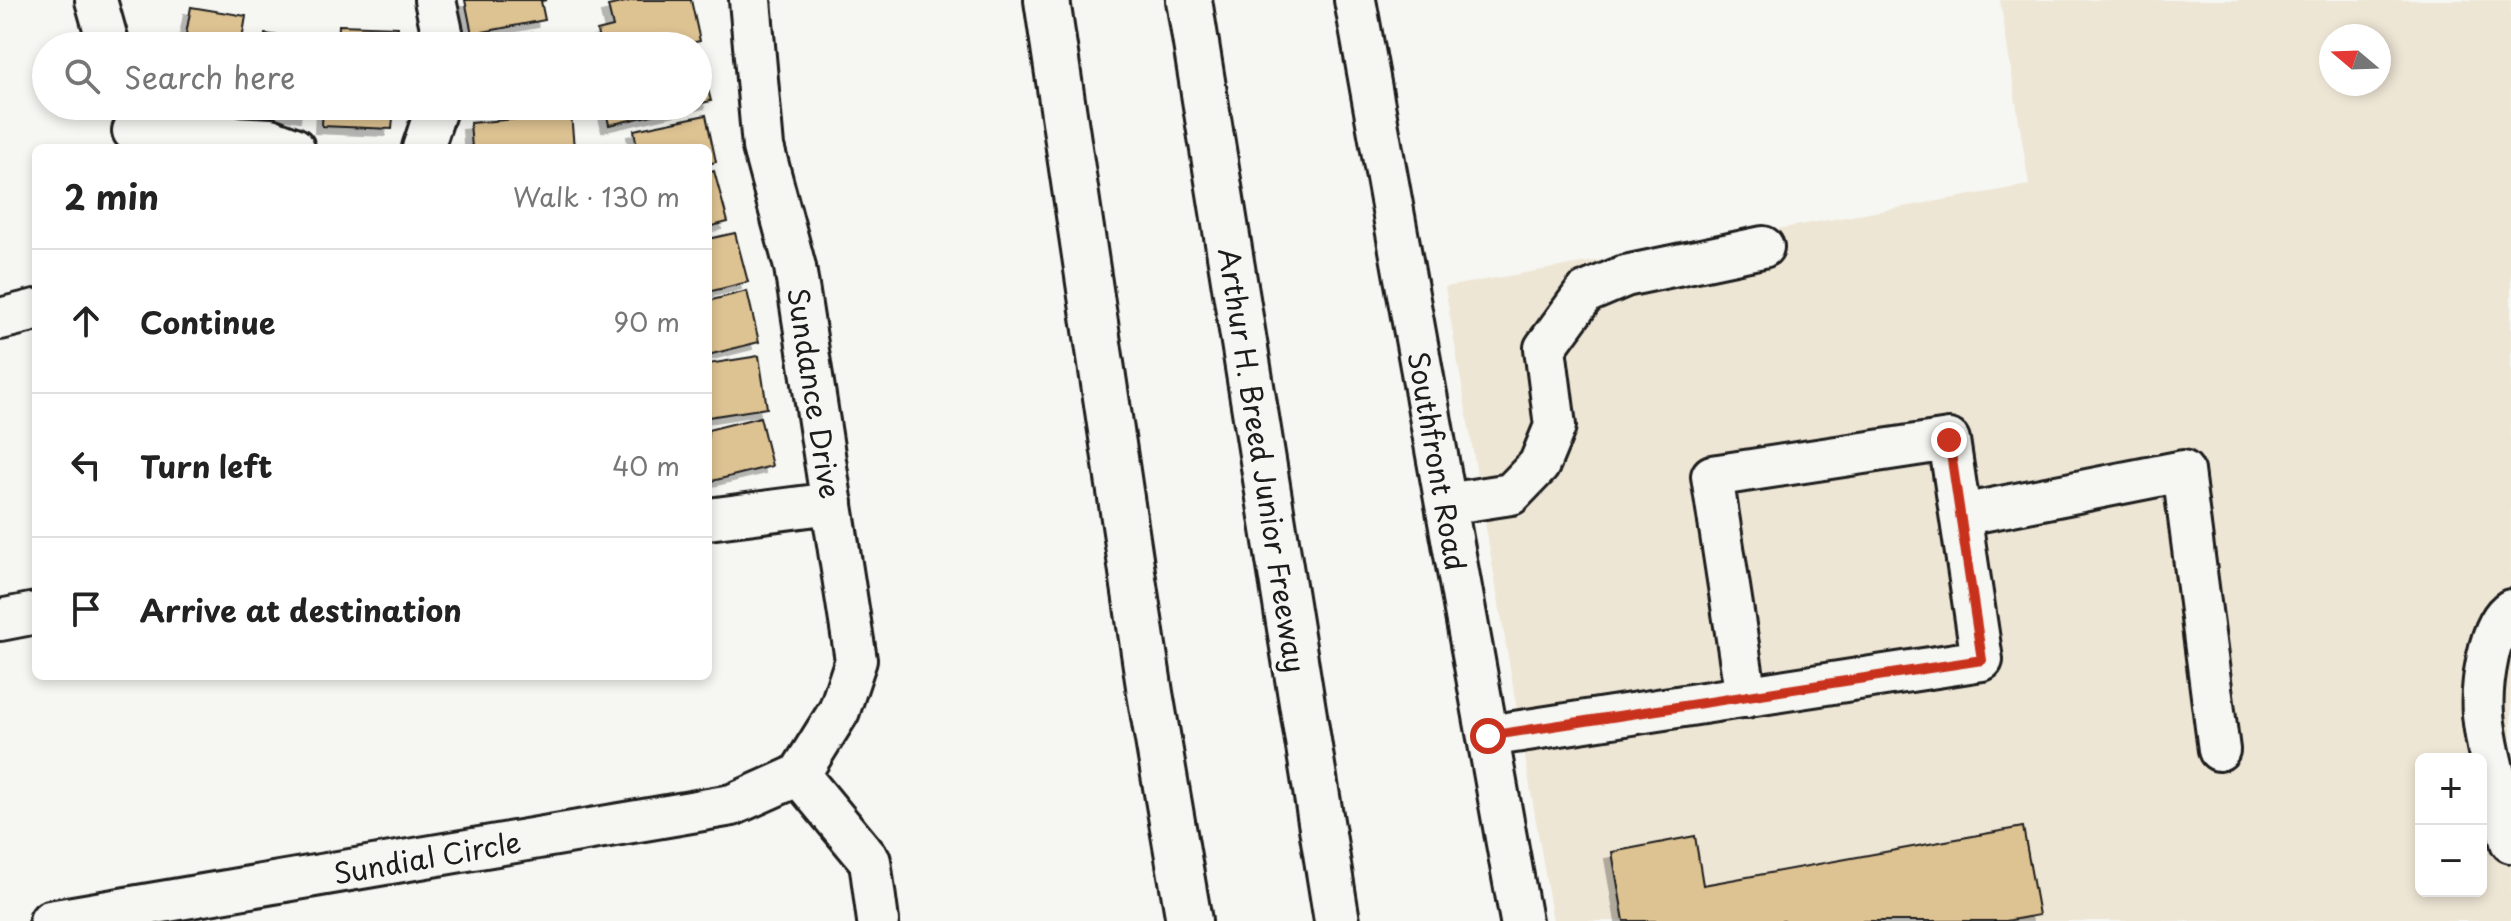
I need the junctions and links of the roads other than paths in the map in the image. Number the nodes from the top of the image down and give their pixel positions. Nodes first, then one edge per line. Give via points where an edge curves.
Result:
1 (96, 0) edge
2 (435, 0) edge
3 (750, 0) edge
4 (1047, 0) edge
5 (1189, 0) edge
6 (1355, 0) edge
7 (105, 32) edge
8 (442, 32) edge
9 (432, 120) edge
10 (131, 128) edge
11 (283, 144) edge
12 (424, 144) edge
13 (1763, 247) dead end
14 (32, 311) edge
15 (0, 319) edge
16 (832, 503) junction
17 (1446, 504) junction
18 (1961, 515) junction
19 (712, 518) edge
20 (2511, 610) edge
21 (32, 614) edge
22 (0, 620) edge
23 (1150, 693) junction
24 (1746, 697) junction
25 (1488, 736) junction
26 (2219, 750) dead end
27 (799, 775) junction
28 (2511, 842) edge
29 (50, 921) edge
30 (878, 921) edge
31 (1164, 921) edge
32 (1189, 921) edge
33 (1337, 921) edge
34 (1521, 921) edge

1 - 7 street
2 - 8 street
3 - 16 street, Sundance Drive via 763,147 795,267
4 - 23 highway
5 - 33 highway, Arthur H. Breed Junior Freeway
6 - 17 street, Southfront Road
9 - 12 street
10 - 11 street
13 - 17 street via 1625,276 1585,293 1545,348 1555,426 1539,465 1511,494
14 - 15 street
16 - 19 street
16 - 27 street, Sundance Drive via 856,660 839,711
17 - 25 street, Southfront Road
18 - 24 street via 1982,660
18 - 24 street via 1949,440 1712,476
18 - 26 street via 2183,471
20 - 28 street via 2489,649 2483,713
21 - 22 street
23 - 31 highway
23 - 32 highway
24 - 25 street
25 - 34 street, Southfront Road
27 - 29 street, Sundial Circle via 732,805
27 - 30 street via 870,861

